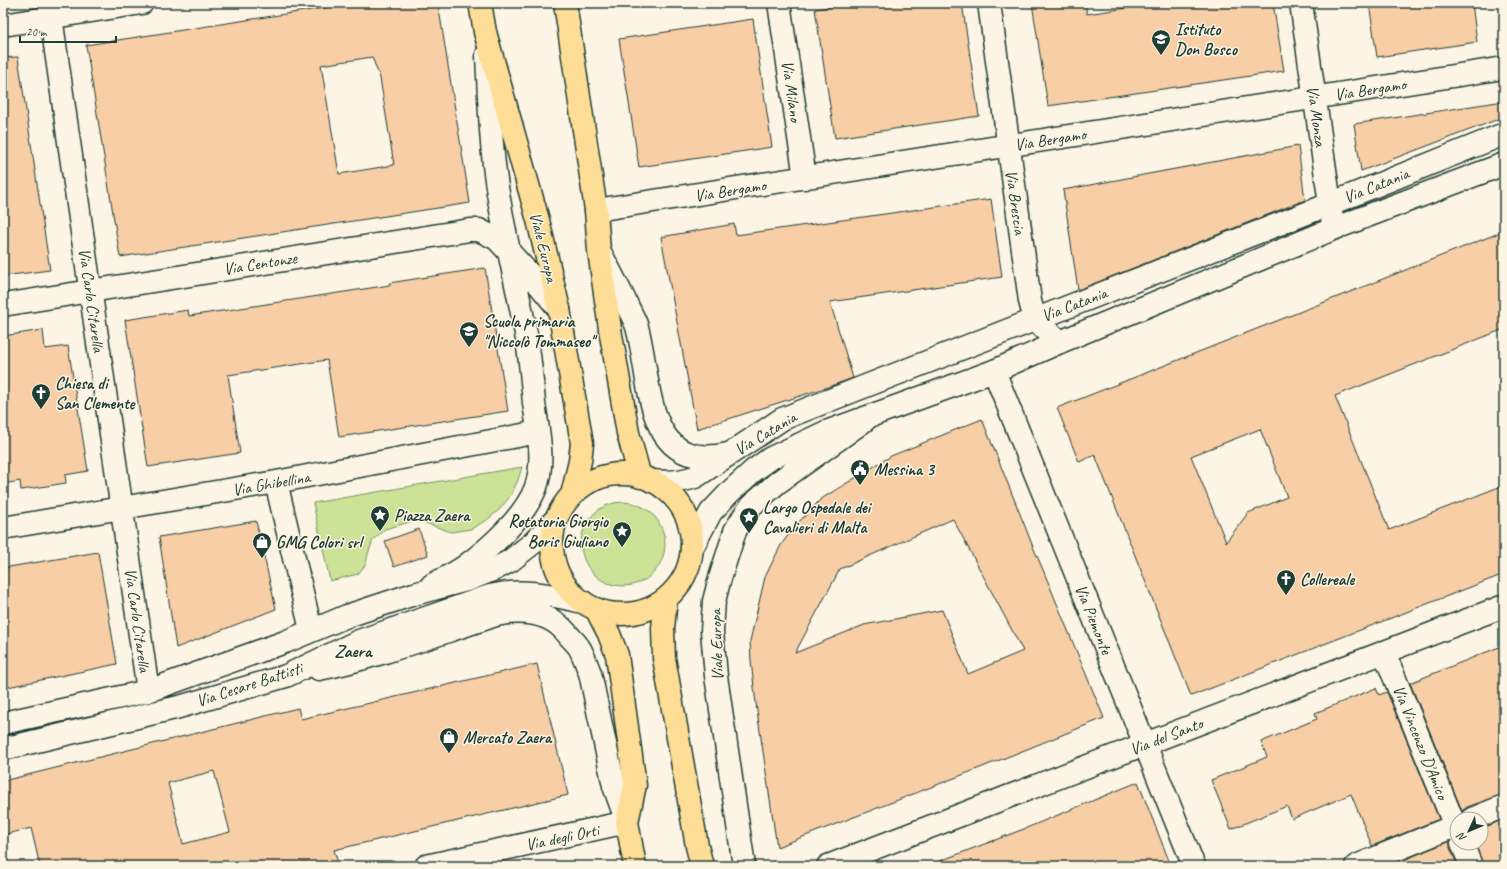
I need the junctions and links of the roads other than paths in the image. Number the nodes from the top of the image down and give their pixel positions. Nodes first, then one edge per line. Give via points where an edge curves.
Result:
1 (142, 3) edge
2 (480, 3) edge
3 (565, 3) edge
4 (779, 3) edge
5 (989, 3) edge
6 (1301, 3) edge
7 (51, 10) edge
8 (3, 25) edge
9 (485, 32) junction
10 (1504, 68) edge
11 (1315, 98) junction
12 (1504, 134) edge
13 (1009, 146) junction
14 (1504, 164) edge
15 (805, 178) junction
16 (1330, 204) junction
17 (596, 210) junction
18 (1334, 229) junction
19 (599, 251) junction
20 (510, 254) junction
21 (91, 291) junction
22 (3, 305) edge
23 (559, 309) junction
24 (1035, 320) junction
25 (1060, 342) junction
26 (994, 371) junction
27 (870, 417) junction
28 (538, 432) junction
29 (732, 453) junction
30 (646, 479) junction
31 (276, 482) junction
32 (572, 495) junction
33 (122, 508) junction
34 (556, 519) junction
35 (3, 528) edge
36 (692, 548) junction
37 (414, 594) junction
38 (666, 599) junction
39 (590, 606) junction
40 (1504, 606) edge
41 (311, 630) junction
42 (1384, 652) junction
43 (286, 676) junction
44 (148, 691) junction
45 (3, 723) edge
46 (1145, 744) junction
47 (3, 749) edge
48 (1504, 806) edge
49 (1453, 811) edge
50 (1489, 814) edge
51 (627, 822) junction
52 (1449, 833) edge
53 (1467, 851) edge
54 (426, 866) edge
55 (635, 866) edge
56 (702, 866) edge
57 (744, 866) edge
58 (828, 866) edge
59 (1194, 866) edge
60 (1356, 866) edge
61 (1471, 866) edge

1 - 7 street
2 - 9 main road, Viale Europa
3 - 17 main road
4 - 15 street, Via Milano
5 - 13 street, Via Brescia
6 - 11 street, Via Monza
7 - 8 street
7 - 21 street, Via Carlo Citarella
9 - 20 street via 495,172
9 - 23 main road, Viale Europa via 538,220
10 - 11 street, Via Bergamo
11 - 13 street, Via Bergamo
11 - 16 street, Via Monza
12 - 16 street, Via Catania
13 - 15 street, Via Bergamo
13 - 24 street, Via Brescia via 1030,301
14 - 18 street, Via Catania
15 - 17 street, Via Bergamo
16 - 18 street, Via Monza
16 - 24 street, Via Catania
17 - 19 main road
18 - 25 street, Via Catania
19 - 29 street via 637,326 654,414 664,433 676,446 695,456 713,457
19 - 30 main road via 628,433
20 - 21 street, Via Centonze via 497,239 479,230 470,230
20 - 23 street, Via Centonze
20 - 28 street via 526,336
21 - 22 street, Via Centonze
21 - 33 street, Via Carlo Citarella
23 - 32 main road, Viale Europa via 582,443
24 - 25 street
24 - 29 street, Via Catania via 782,419
25 - 26 street, Via Catania
26 - 27 street, Via Catania
26 - 46 street, Via Piemonte
27 - 36 street, Via Catania via 826,432 771,458 753,471 711,512
27 - 57 street, Viale Europa via 799,466 752,506 737,527 724,564 714,601 712,631 716,676
28 - 31 street, Via Ghibellina
28 - 37 street via 540,471 535,488 521,512 493,544 477,557 457,572
29 - 30 street, Via Catania via 695,477 666,483
30 - 32 main road via 622,474 604,477 587,484
30 - 36 main road via 666,490 686,516
31 - 33 street, Via Ghibellina
31 - 41 street
32 - 34 main road
33 - 35 street, Via Ghibellina
33 - 44 street, Via Carlo Citarella
34 - 37 street, Via Cesare Battisti via 533,543 495,569 470,579
34 - 39 main road via 552,542 555,565 573,595
36 - 38 main road via 687,570
37 - 41 street, Via Cesare Battisti
38 - 39 main road via 640,612 618,614
38 - 56 main road via 663,628 664,658
39 - 43 street, Via Cesare Battisti via 531,592 502,593 359,640
39 - 51 main road via 609,634 617,655 635,785
40 - 42 street, Via del Santo
41 - 44 street, Via Cesare Battisti via 285,642
42 - 46 street, Via del Santo
42 - 49 street, Via Vincenzo D'Amico
43 - 47 street, Via Cesare Battisti via 179,707
43 - 51 street via 347,663 496,615 537,615 553,621 578,645 586,662 614,786
44 - 45 street, Via Cesare Battisti
46 - 58 street, Via del Santo
46 - 59 street, Via Piemonte
48 - 50 street
51 - 54 street, Via degli Orti
51 - 55 main road
52 - 60 street
53 - 61 street, Via Vincenzo D'Amico

